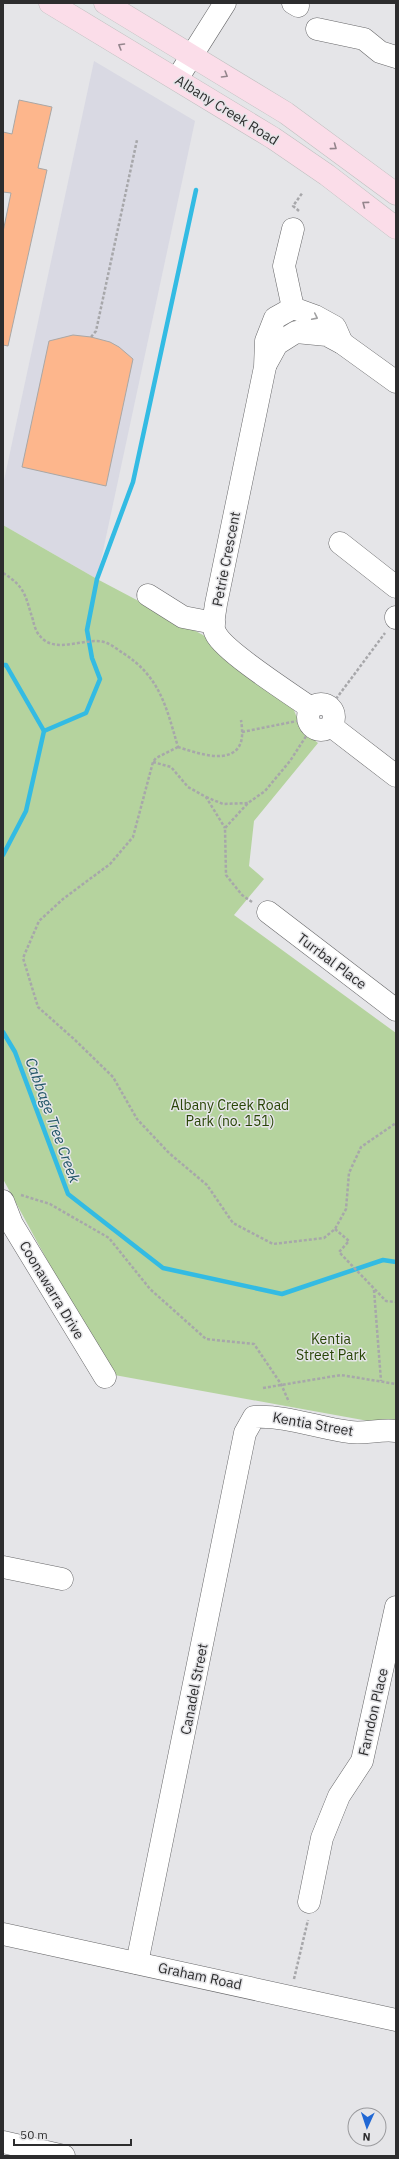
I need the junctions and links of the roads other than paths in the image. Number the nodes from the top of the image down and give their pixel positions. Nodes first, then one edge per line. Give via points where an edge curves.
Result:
1 (50, 3) edge
2 (105, 3) edge
3 (225, 3) edge
4 (317, 29) dead end
5 (192, 55) junction
6 (396, 57) edge
7 (177, 79) junction
8 (396, 194) edge
9 (396, 228) edge
10 (293, 229) dead end
11 (293, 308) junction
12 (342, 343) junction
13 (265, 367) junction
14 (396, 382) edge
15 (340, 543) dead end
16 (396, 587) edge
17 (148, 595) dead end
18 (214, 624) junction
19 (396, 776) edge
20 (268, 912) road end
21 (396, 1010) edge
22 (10, 1198) edge
23 (8, 1227) edge
24 (105, 1377) dead end
25 (254, 1417) joint
26 (396, 1431) edge
27 (3, 1568) edge
28 (62, 1579) dead end
29 (396, 1607) edge
30 (309, 1902) road end
31 (3, 1934) edge
32 (137, 1963) junction
33 (396, 2020) edge
34 (3, 2142) edge
35 (64, 2156) edge

7 -> 1 main road, Albany Creek Road
2 - 5 main road, Albany Creek Road
3 - 5 street
4 - 6 street via 364,39 380,52
5 - 7 street
5 -> 8 main road, Albany Creek Road via 286,113
9 -> 7 main road, Albany Creek Road via 327,175 273,138
10 - 11 street via 284,266
11 -> 12 street, Petrie Crescent via 315,316 335,328
11 - 13 street, Petrie Crescent via 275,318 266,340
12 - 13 street, Petrie Crescent via 327,335 296,332 277,344
12 - 14 street, Petrie Crescent
13 - 18 street, Petrie Crescent
15 - 16 street
17 - 18 street via 183,617
18 - 19 street, Petrie Crescent via 216,634 228,647
20 - 21 street, Turrbal Place
22 - 23 street, Coonawarra Drive
23 - 24 street, Coonawarra Drive
25 - 26 street, Kentia Street via 271,1416 353,1432
25 - 32 street, Canadel Street via 245,1433
27 - 28 street
29 - 30 street, Farndon Place via 362,1761 339,1796 322,1838
31 - 32 street, Graham Road
32 - 33 street, Graham Road
34 - 35 street

